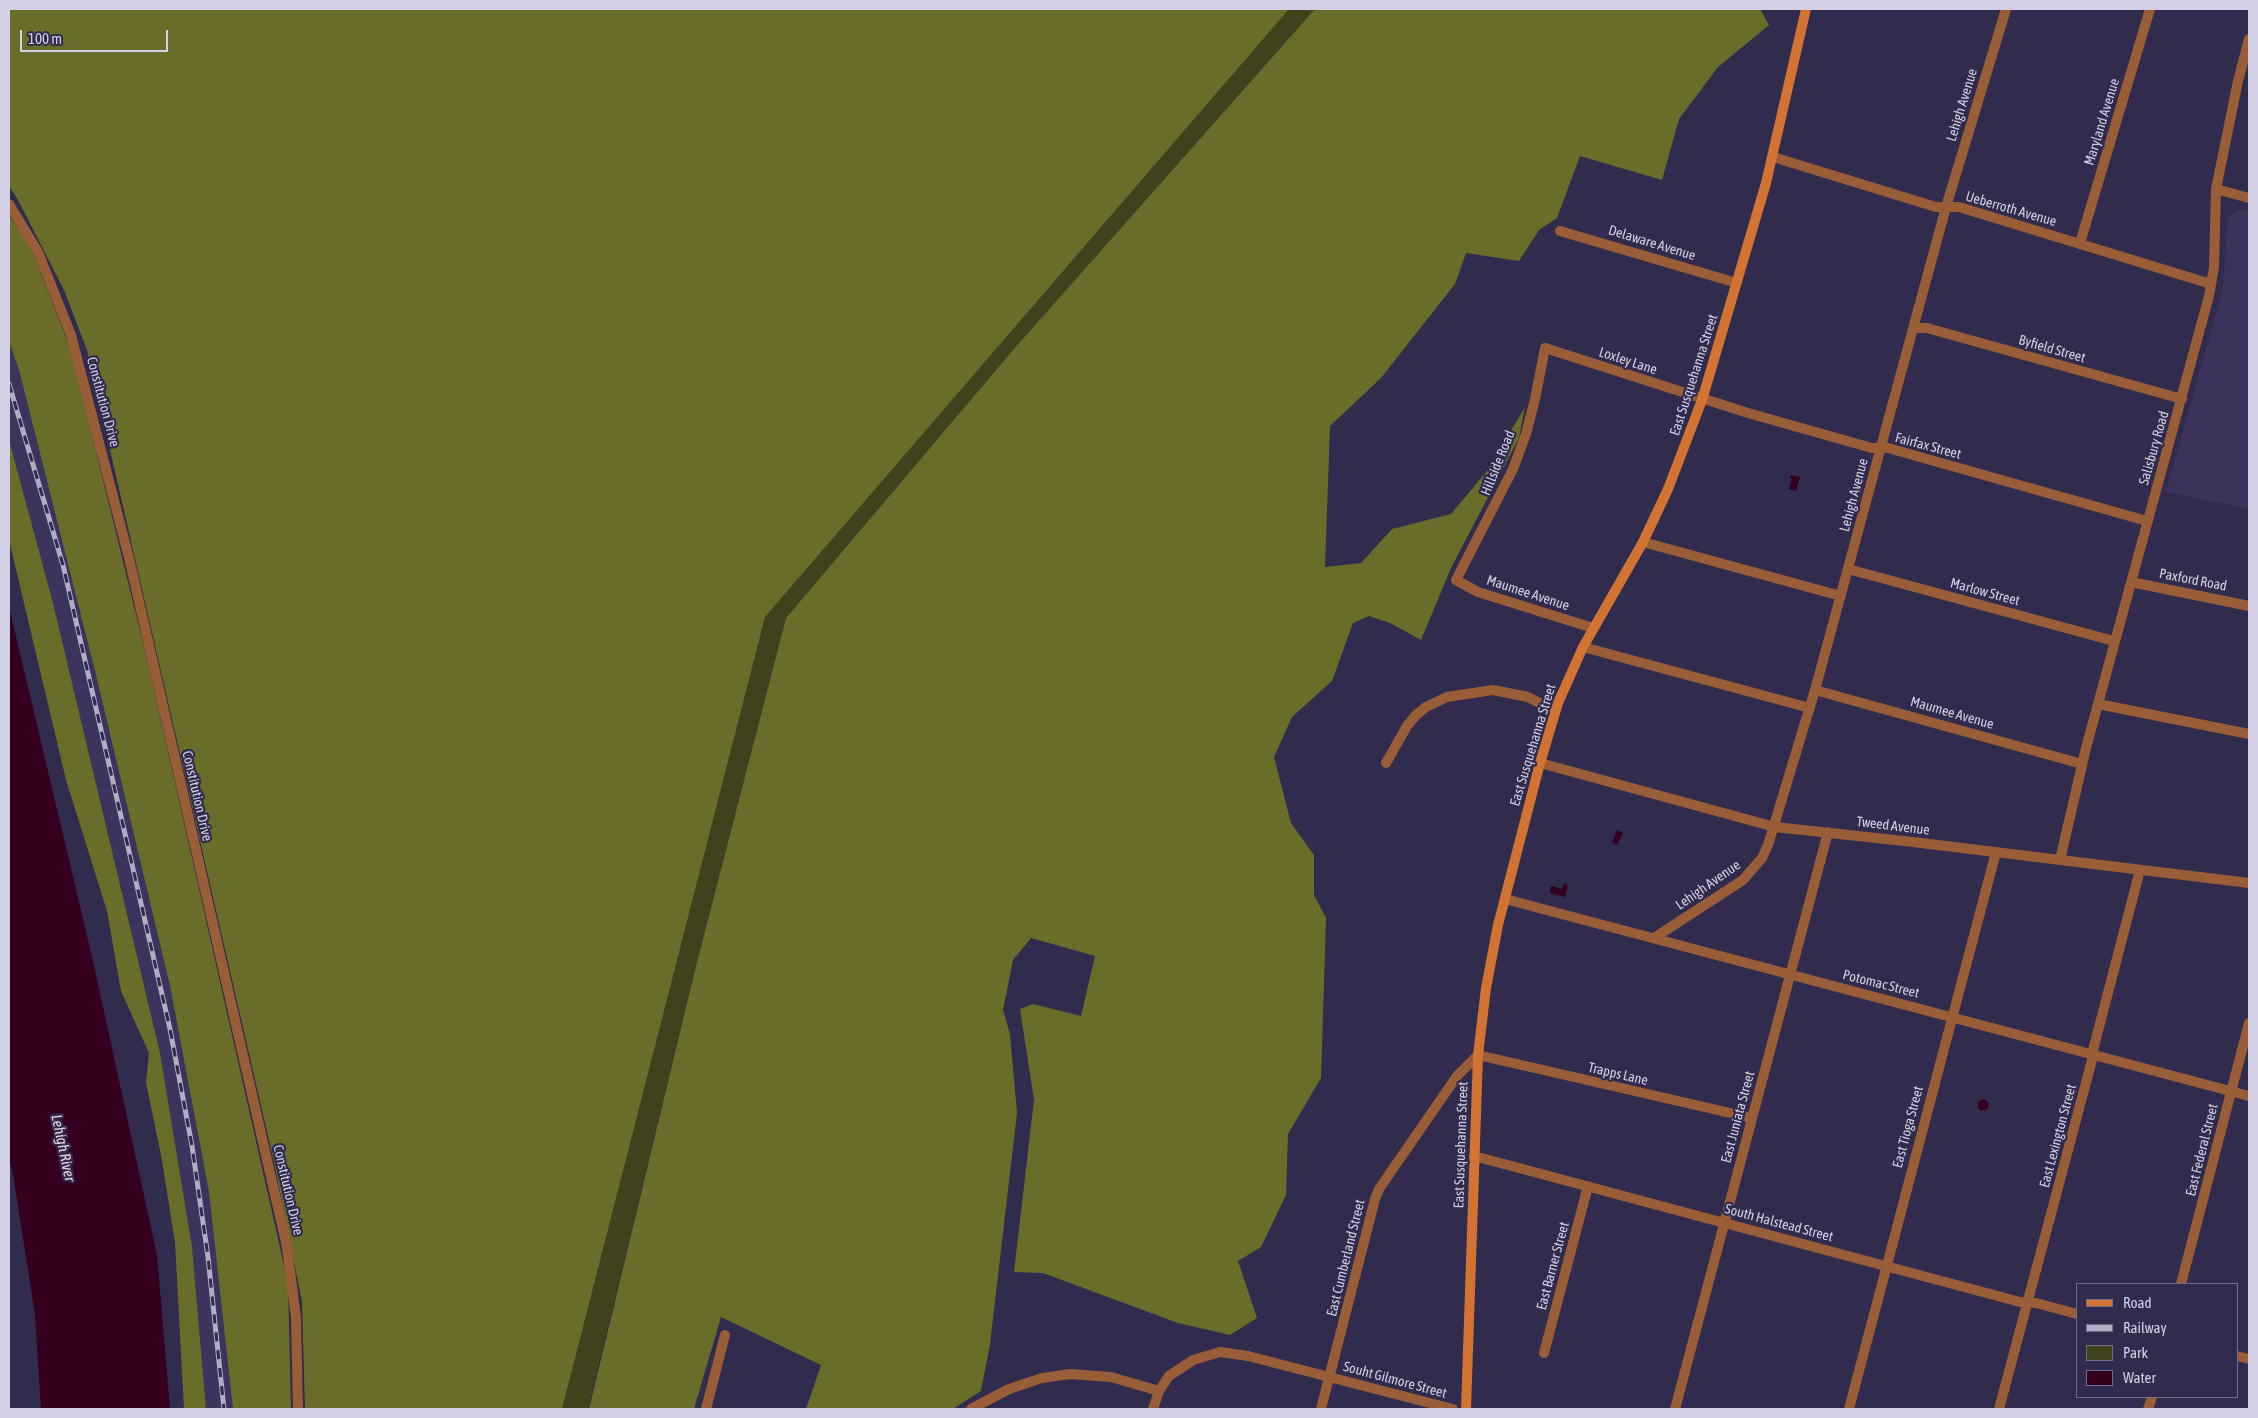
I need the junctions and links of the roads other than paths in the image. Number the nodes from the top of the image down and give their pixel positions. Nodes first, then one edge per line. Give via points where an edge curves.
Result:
1 (1806, 9) edge
2 (2006, 9) edge
3 (2150, 9) edge
4 (2249, 39) edge
5 (1773, 157) junction
6 (2216, 189) junction
7 (2249, 198) edge
8 (9, 204) edge
9 (1946, 207) junction
10 (1560, 230) dead end
11 (2080, 243) junction
12 (1736, 283) junction
13 (2212, 284) junction
14 (1914, 328) junction
15 (1545, 348) joint
16 (2182, 399) junction
17 (1702, 400) junction
18 (1880, 448) junction
19 (2147, 521) junction
20 (1643, 542) junction
21 (1848, 570) junction
22 (1456, 580) joint
23 (2132, 582) junction
24 (1841, 596) junction
25 (2249, 606) edge
26 (1593, 628) junction
27 (2114, 641) junction
28 (1583, 647) junction
29 (1815, 690) junction
30 (2098, 704) junction
31 (1810, 708) junction
32 (1555, 711) junction
33 (2249, 734) edge
34 (1386, 762) dead end
35 (1540, 763) junction
36 (2082, 764) junction
37 (1775, 827) junction
38 (1828, 832) junction
39 (1996, 852) junction
40 (2060, 860) junction
41 (2140, 870) junction
42 (2249, 883) edge
43 (1506, 899) junction
44 (1654, 938) junction
45 (1790, 975) junction
46 (1952, 1016) junction
47 (2249, 1023) edge
48 (2092, 1054) junction
49 (1478, 1055) junction
50 (2231, 1091) junction
51 (2249, 1096) edge
52 (1752, 1118) junction
53 (1474, 1156) junction
54 (1588, 1186) junction
55 (1725, 1222) junction
56 (1885, 1265) junction
57 (2181, 1283) edge
58 (2028, 1302) junction
59 (2076, 1314) edge
60 (725, 1335) dead end
61 (1544, 1353) dead end
62 (1330, 1377) junction
63 (1159, 1391) junction
64 (298, 1409) edge
65 (706, 1409) edge
66 (972, 1409) edge
67 (1153, 1409) edge
68 (1322, 1409) edge
69 (1453, 1409) edge
70 (1466, 1409) edge
71 (1675, 1409) edge
72 (1848, 1409) edge
73 (1999, 1409) edge

1 - 5 main road, East Susquehanna Street
2 - 9 street, Lehigh Avenue
3 - 11 street, Maryland Avenue
4 - 6 street, Salisbury Road
5 - 9 street, Ueberroth Avenue via 1936,207
5 - 12 main road, East Susquehanna Street
6 - 7 street
6 - 13 street, Salisbury Road
8 - 64 street, Constitution Drive via 38,252 71,335 129,558 287,1247 296,1318
9 - 11 street, Ueberroth Avenue via 1959,207
9 - 14 street, Lehigh Avenue
10 - 12 street, Delaware Avenue
11 - 13 street, Ueberroth Avenue
12 - 17 main road, East Susquehanna Street
13 - 16 street, Salisbury Road
14 - 16 street, Byfield Street via 1927,328
14 - 18 street, Lehigh Avenue
15 - 17 street, Loxley Lane
15 - 22 street, Hillside Road via 1526,434 1513,469
16 - 19 street, Salisbury Road
17 - 18 street, Fairfax Street
17 - 20 main road, East Susquehanna Street via 1668,489
18 - 19 street, Fairfax Street
18 - 21 street, Lehigh Avenue
19 - 23 street, Salisbury Road
20 - 24 street
20 - 26 main road, East Susquehanna Street
21 - 24 street, Lehigh Avenue
21 - 27 street, Marlow Street
22 - 26 street, Maumee Avenue via 1478,592
23 - 25 street, Paxford Road
23 - 27 street, Salisbury Road
24 - 29 street, Lehigh Avenue
26 - 28 main road, East Susquehanna Street
27 - 30 street, Salisbury Road
28 - 31 street
28 - 32 main road, East Susquehanna Street
29 - 31 street, Lehigh Avenue
29 - 36 street, Maumee Avenue
30 - 33 street
30 - 36 street, Salisbury Road
31 - 37 street, Lehigh Avenue
32 - 34 street via 1528,697 1493,690 1447,697 1426,707 1412,720
32 - 35 main road, East Susquehanna Street
35 - 37 street, Tweed Avenue
35 - 43 main road, East Susquehanna Street
36 - 40 street, Salisbury Road
37 - 38 street, Tweed Avenue
37 - 44 street, Lehigh Avenue via 1762,858 1743,880
38 - 39 street, Tweed Avenue
38 - 45 street, East Juniata Street
39 - 40 street, Tweed Avenue
39 - 46 street, East Tioga Street
40 - 41 street, Tweed Avenue
41 - 42 street, Tweed Avenue
41 - 48 street, East Lexington Street
43 - 44 street, Potomac Street
43 - 49 main road, East Susquehanna Street via 1486,988
44 - 45 street, Potomac Street
45 - 46 street, Potomac Street
45 - 52 street, East Juniata Street
46 - 48 street, Potomac Street
46 - 56 street, East Tioga Street
47 - 50 street, East Federal Street
48 - 50 street, Potomac Street
48 - 58 street, East Lexington Street
49 - 52 street, Trapps Lane
49 - 53 main road, East Susquehanna Street
49 - 62 street, East Cumberland Street via 1457,1076 1379,1189
50 - 51 street, Potomac Street
50 - 57 street, East Federal Street
52 - 55 street, East Juniata Street
53 - 54 street, South Halstead Street
53 - 70 main road, East Susquehanna Street
54 - 55 street, South Halstead Street
54 - 61 street, East Barner Street
55 - 56 street, South Halstead Street
55 - 71 street, East Juniata Street
56 - 58 street, South Halstead Street
56 - 72 street, East Tioga Street
58 - 59 street, South Halstead Street
58 - 73 street, East Lexington Street
60 - 65 street
62 - 63 street, Souht Gilmore Street via 1220,1352 1180,1367
62 - 68 street, East Cumberland Street
62 - 69 street, Souht Gilmore Street
63 - 66 street via 1111,1377 1063,1375 1009,1389
63 - 67 street, Souht Gilmore Street

